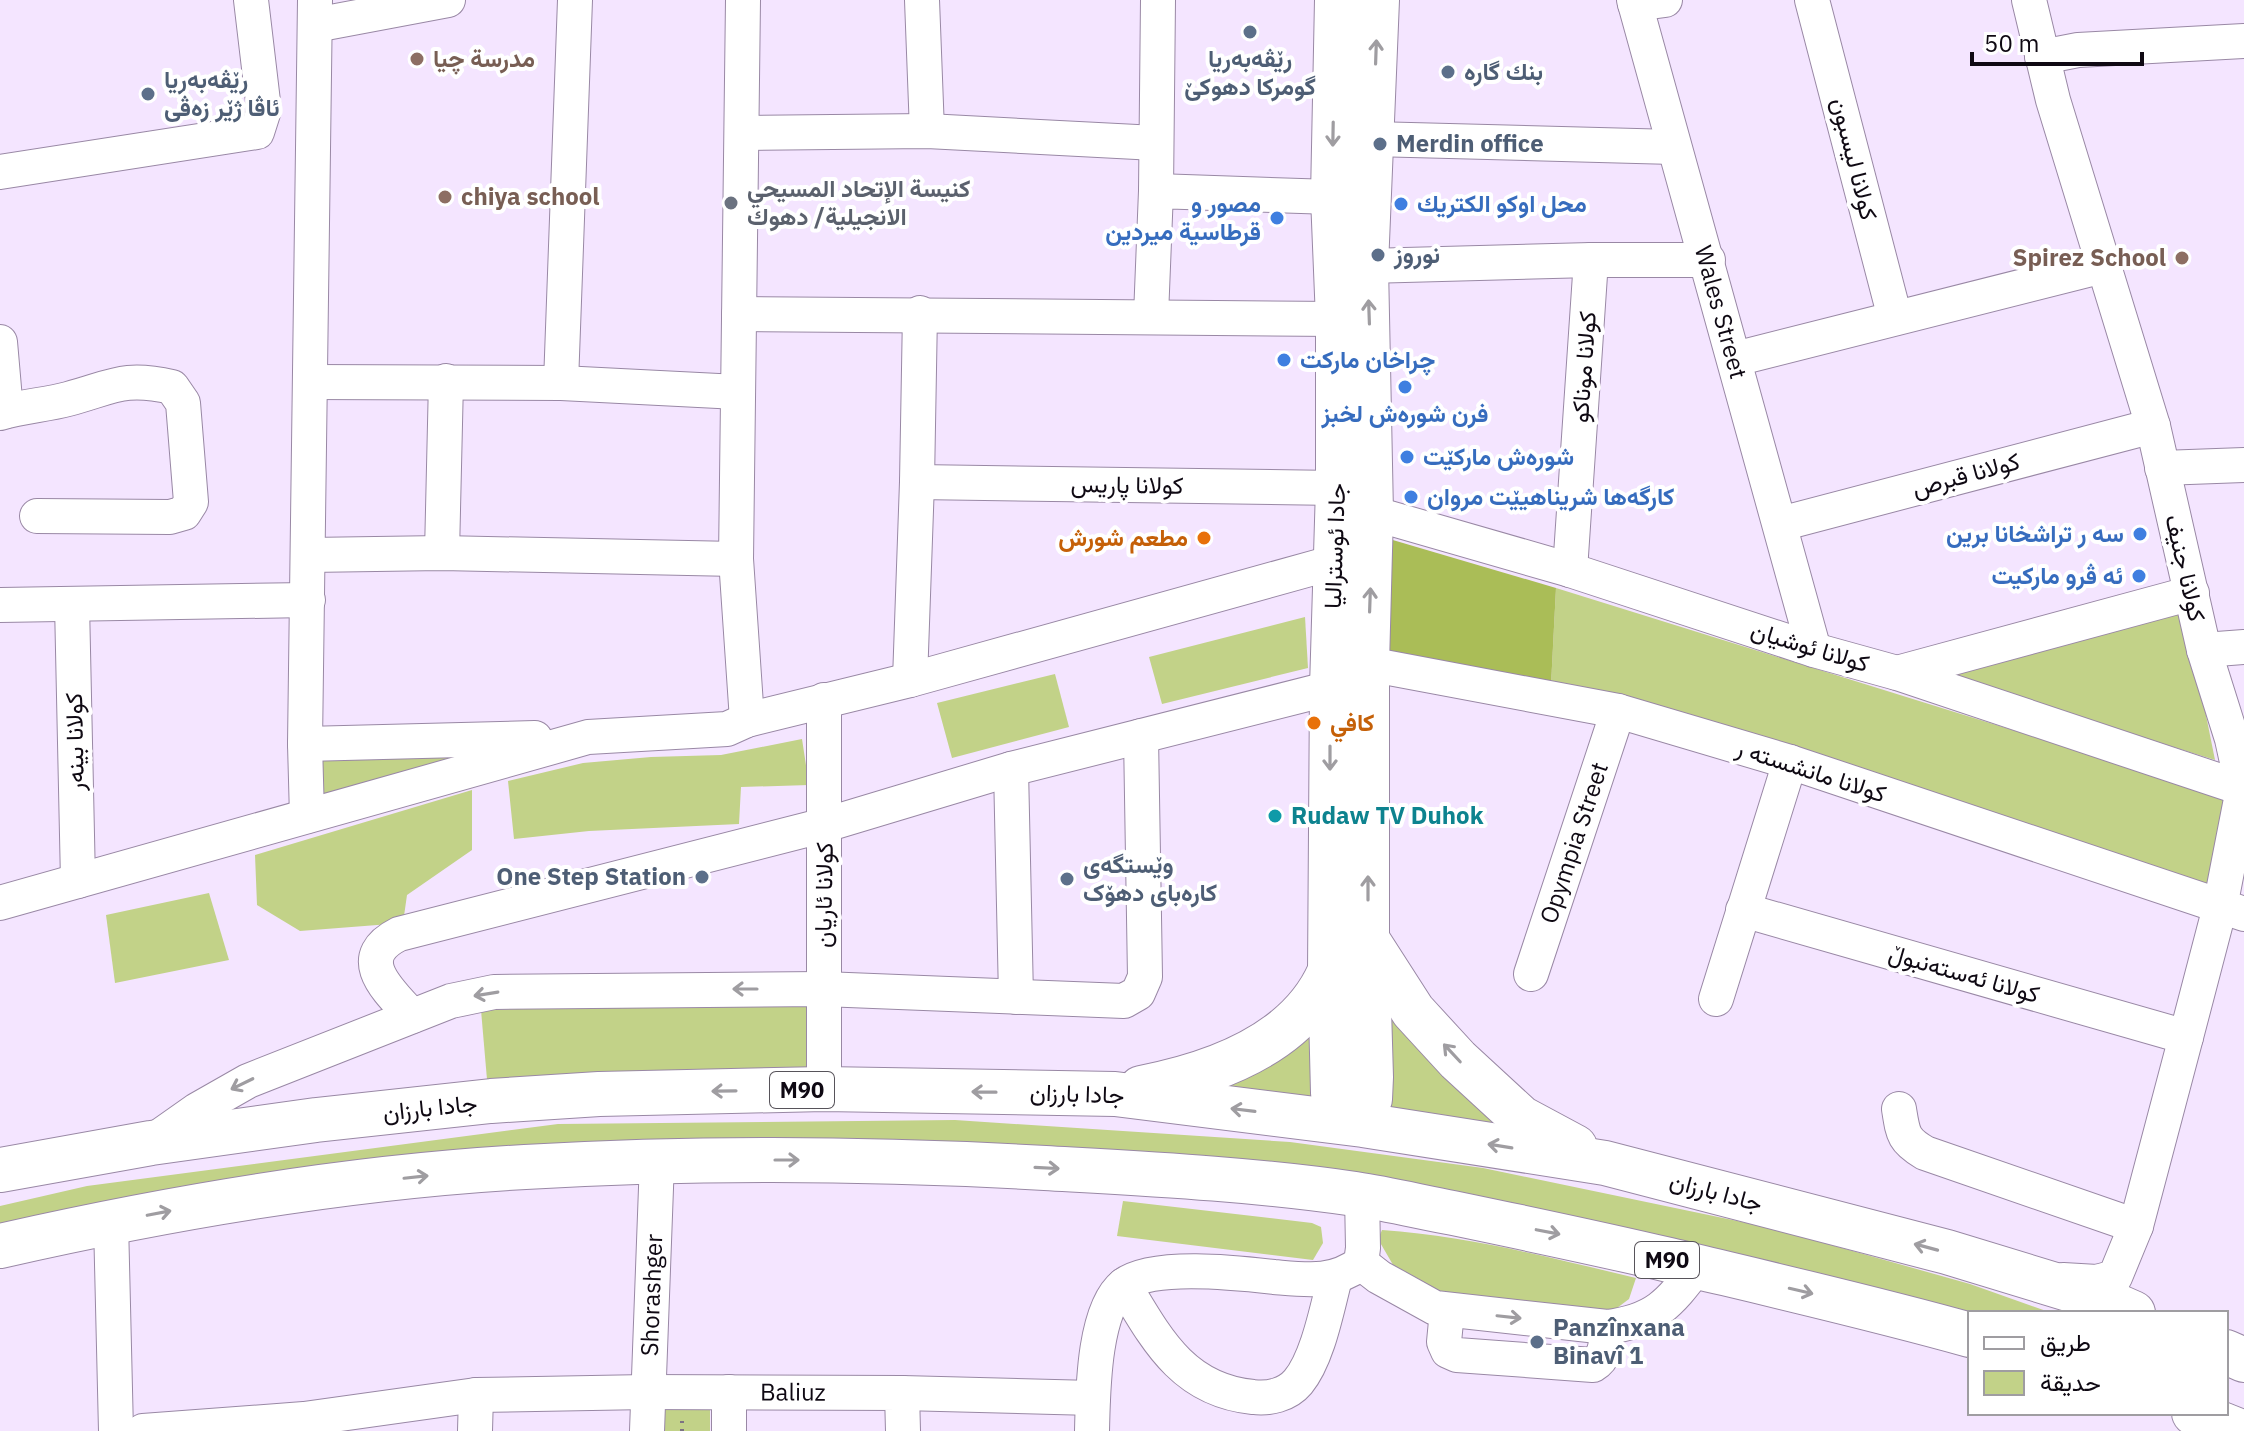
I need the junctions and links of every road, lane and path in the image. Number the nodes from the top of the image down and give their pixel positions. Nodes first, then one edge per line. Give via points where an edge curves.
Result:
1 (251, 0) edge
2 (448, 0) edge
3 (575, 0) edge
4 (743, 0) edge
5 (922, 0) edge
6 (1158, 0) edge
7 (1336, 0) edge
8 (1378, 0) edge
9 (1812, 0) edge
10 (2029, 0) edge
11 (1645, 1) edge
12 (315, 12) edge
13 (2244, 41) edge
14 (2042, 57) junction
15 (927, 131) junction
16 (742, 133) junction
17 (1372, 139) junction
18 (1156, 143) junction
19 (1674, 147) junction
20 (0, 172) edge
21 (1156, 191) junction
22 (1332, 197) junction
23 (1591, 260) junction
24 (1708, 260) junction
25 (1367, 266) junction
26 (2103, 266) junction
27 (920, 313) junction
28 (739, 314) junction
29 (1151, 316) junction
30 (1895, 318) junction
31 (1337, 319) junction
32 (0, 342) edge
33 (1735, 359) junction
34 (446, 381) junction
35 (311, 382) junction
36 (561, 383) junction
37 (738, 392) junction
38 (3, 412) edge
39 (2153, 426) junction
40 (2244, 465) edge
41 (2162, 468) junction
42 (917, 482) junction
43 (1337, 488) junction
44 (1372, 513) junction
45 (37, 516) dead end
46 (1780, 524) junction
47 (442, 553) junction
48 (309, 555) junction
49 (736, 559) junction
50 (1335, 562) junction
51 (1570, 570) junction
52 (2192, 593) junction
53 (308, 600) junction
54 (72, 604) junction
55 (0, 605) edge
56 (2244, 647) edge
57 (1814, 650) junction
58 (2204, 650) junction
59 (1368, 664) junction
60 (1897, 673) junction
61 (910, 680) junction
62 (1331, 688) junction
63 (824, 700) junction
64 (1618, 711) junction
65 (747, 720) junction
66 (1141, 736) junction
67 (588, 737) junction
68 (305, 744) junction
69 (1790, 762) junction
70 (1011, 769) junction
71 (2244, 789) edge
72 (307, 816) junction
73 (825, 825) junction
74 (78, 881) junction
75 (0, 903) edge
76 (1743, 910) junction
77 (2232, 911) edge
78 (1368, 941) junction
79 (1329, 973) junction
80 (1531, 974) dead end
81 (823, 989) junction
82 (1016, 997) junction
83 (1716, 999) dead end
84 (412, 1016) junction
85 (2186, 1037) junction
86 (824, 1089) junction
87 (1115, 1094) junction
88 (1899, 1109) dead end
89 (151, 1143) junction
90 (657, 1161) junction
91 (1605, 1163) junction
92 (7, 1165) edge
93 (1362, 1195) junction
94 (111, 1222) junction
95 (2136, 1226) junction
96 (0, 1246) edge
97 (1697, 1267) junction
98 (1348, 1270) junction
99 (1124, 1285) junction
100 (2124, 1295) edge
101 (2146, 1311) edge
102 (1968, 1334) edge
103 (647, 1392) junction
104 (729, 1392) junction
105 (902, 1393) junction
106 (476, 1395) junction
107 (1092, 1415) edge
108 (2199, 1415) edge
109 (682, 1419) dead end
110 (304, 1425) edge
111 (116, 1431) edge
112 (143, 1431) edge
113 (475, 1431) edge
114 (647, 1431) edge
115 (682, 1431) edge
116 (729, 1431) edge
117 (903, 1431) edge
118 (2239, 1431) edge

1 - 20 street via 264,110 257,132
2 - 12 street
3 - 36 street
4 - 16 street
5 - 15 street
6 - 18 street
7 -> 22 main road, جادا ئوسترالیا
17 -> 8 main road, جادا ئوسترالیا
9 - 30 street, كولانا ليسبون
10 - 14 street, كولانا جنيف
11 - 19 street, Wales Street
12 - 35 street
13 - 14 street via 2078,50
14 - 26 street, كولانا جنيف
15 - 16 street
15 - 18 street
16 - 28 street
17 - 19 street
17 - 25 main road, جادا ئوسترالیا
18 - 21 street
19 - 24 street, Wales Street
21 - 22 street
21 - 29 street
22 - 31 main road, جادا ئوسترالیا
23 - 24 street
23 - 25 street
23 - 51 street, كولانا موناكو
24 - 33 street, Wales Street
44 -> 25 main road, جادا ئوسترالیا
26 - 30 street
26 - 39 street, كولانا جنيف
27 - 28 street
27 - 29 street
27 - 42 street
28 - 37 street
29 - 31 street
30 - 33 street
31 - 43 main road, جادا ئوسترالیا
32 - 38 street
33 - 46 street, Wales Street
34 - 35 street
34 - 36 street
34 - 47 street
35 - 48 street
36 - 37 street
37 - 49 street
38 - 45 street via 115,383 146,381 172,387 183,403 191,502 184,513
39 - 41 street, كولانا جنيف
39 - 46 street, كولانا قبرص
40 - 41 street
41 - 52 street, كولانا جنيف
42 - 43 street, كولانا پاریس
42 - 61 street
43 - 50 main road, جادا ئوسترالیا
44 - 51 street, كولانا ئوشيان
59 -> 44 main road, جادا ئوسترالیا
46 - 57 street, Wales Street
47 - 48 street
47 - 49 street
48 - 53 street
49 - 65 street
50 - 61 street
50 - 62 main road, جادا ئوسترالیا
51 - 57 street, كولانا ئوشيان
52 - 58 street, كولانا جنيف
52 - 60 street
53 - 54 street
53 - 68 street
54 - 55 street
54 - 74 street, كولانا بینه‌ر
56 - 58 street
57 - 60 street, كولانا ئوشيان
58 - 71 street, كولانا جنيف
59 - 64 street, كولانا مانشسته ر
78 -> 59 main road, جادا ئوسترالیا
60 - 71 street, كولانا ئوشيان
61 - 63 street
62 - 66 street
62 -> 79 main road, جادا ئوسترالیا
63 - 65 street
63 - 73 street, كولانا ئاريان
64 - 69 street, كولانا مانشسته ر
64 - 80 street, Opympia Street
65 - 67 street via 727,729
66 - 70 street
66 - 82 street via 1145,977 1138,993 1124,1001
67 - 68 street
67 - 72 street
68 - 72 street
69 - 76 street
69 - 77 street, كولانا مانشسته ر
70 - 73 street
70 - 82 street
71 - 77 street, كولانا جنيف
72 - 74 street
73 - 81 street, كولانا ئاريان
73 - 84 street via 399,934 381,947 376,969
74 - 75 street
76 - 83 street
76 - 85 street, كولانا ئەستەنبوڵ
77 - 85 street, كولانا جنيف
78 - 79 main road, جادا ئوسترالیا via 1371,1099 1358,1108 1332,1093
91 -> 78 highway via 1521,1118 1458,1060 1413,1011
79 - 87 highway via 1321,991 1290,1024 1244,1057
81 - 82 street
81 -> 84 street via 516,990 472,996
81 - 86 street, كولانا ئاريان
84 -> 89 street via 248,1081
85 - 95 street, كولانا جنيف
87 -> 86 highway, جادا بارزان / M90
86 -> 89 highway, جادا بارزان / M90 via 491,1101
91 -> 87 highway, جادا بارزان / M90
88 - 95 street via 1908,1143 1925,1153
89 - 92 highway, جادا بارزان / M90
90 -> 93 highway, M90 via 962,1163 1151,1174
94 -> 90 highway, M90 via 339,1185 521,1167
90 - 103 street, Shorashger
100 -> 91 highway, جادا بارزان / M90 via 2101,1299
93 -> 97 highway, M90
93 - 98 street via 1363,1248
94 - 96 highway, M90
94 - 111 street
95 - 100 street, كولانا جنيف
97 - 98 street via 1658,1311 1632,1324 1607,1327 1447,1311 1424,1304 1379,1277
97 -> 102 highway, M90
98 - 99 street via 1318,1281 1176,1272
98 - 99 street via 1297,1384 1277,1396 1258,1398 1228,1394 1190,1375 1155,1335
99 - 107 street via 1104,1323
100 - 101 street via 2122,1290
103 - 104 street, Baliuz
103 - 106 street, Baliuz
103 - 114 street, Shorashger
104 - 105 street, Baliuz
104 - 116 street
105 - 107 street, Baliuz
105 - 117 street
106 - 110 street, Baliuz
106 - 113 street
108 - 118 highway
109 - 115 path
110 - 112 street, Baliuz

